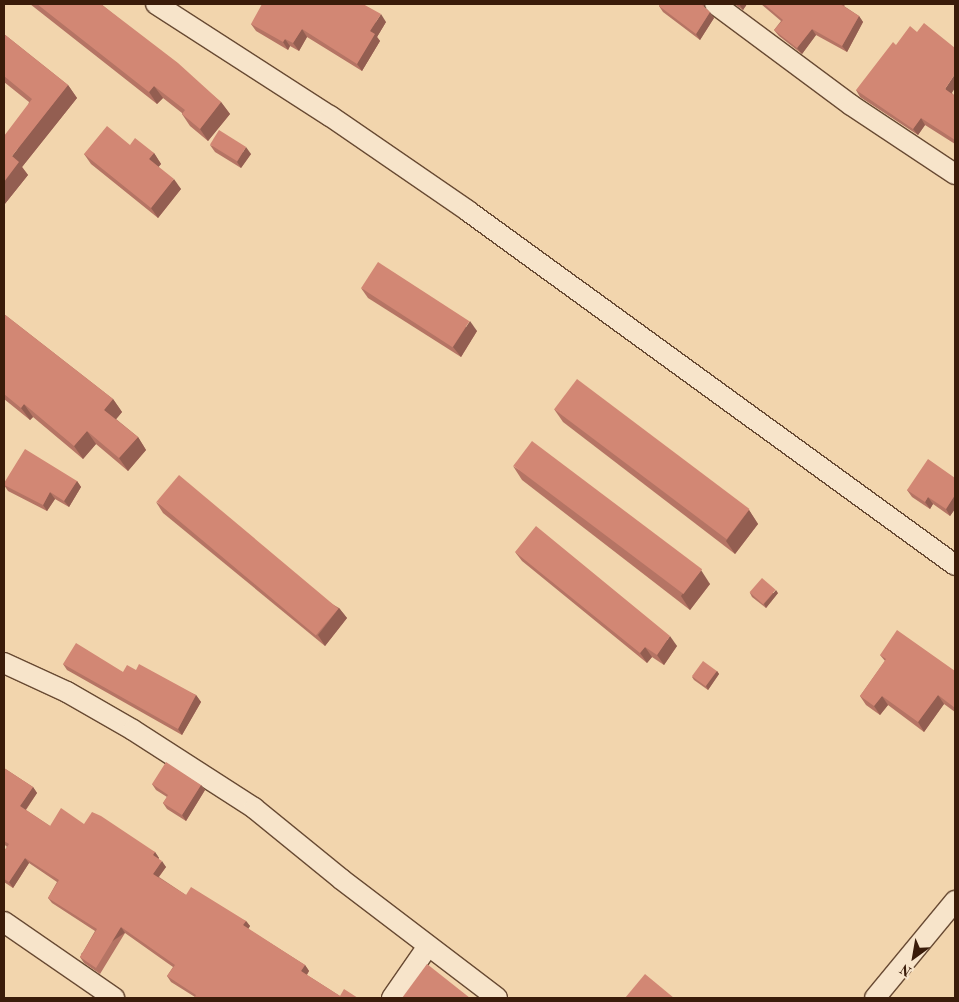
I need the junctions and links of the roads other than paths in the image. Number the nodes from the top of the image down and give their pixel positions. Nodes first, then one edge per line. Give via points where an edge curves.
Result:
1 (156, 4) edge
2 (714, 4) edge
3 (955, 174) edge
4 (955, 566) edge
5 (4, 662) edge
6 (955, 901) edge
7 (4, 922) edge
8 (428, 946) junction
9 (114, 998) edge
10 (392, 998) edge
11 (497, 998) edge
12 (875, 998) edge

1 - 4 street via 330,116 468,211
2 - 3 street via 851,105
5 - 8 street via 133,730 254,808
6 - 12 street
7 - 9 street
8 - 10 street
8 - 11 street

